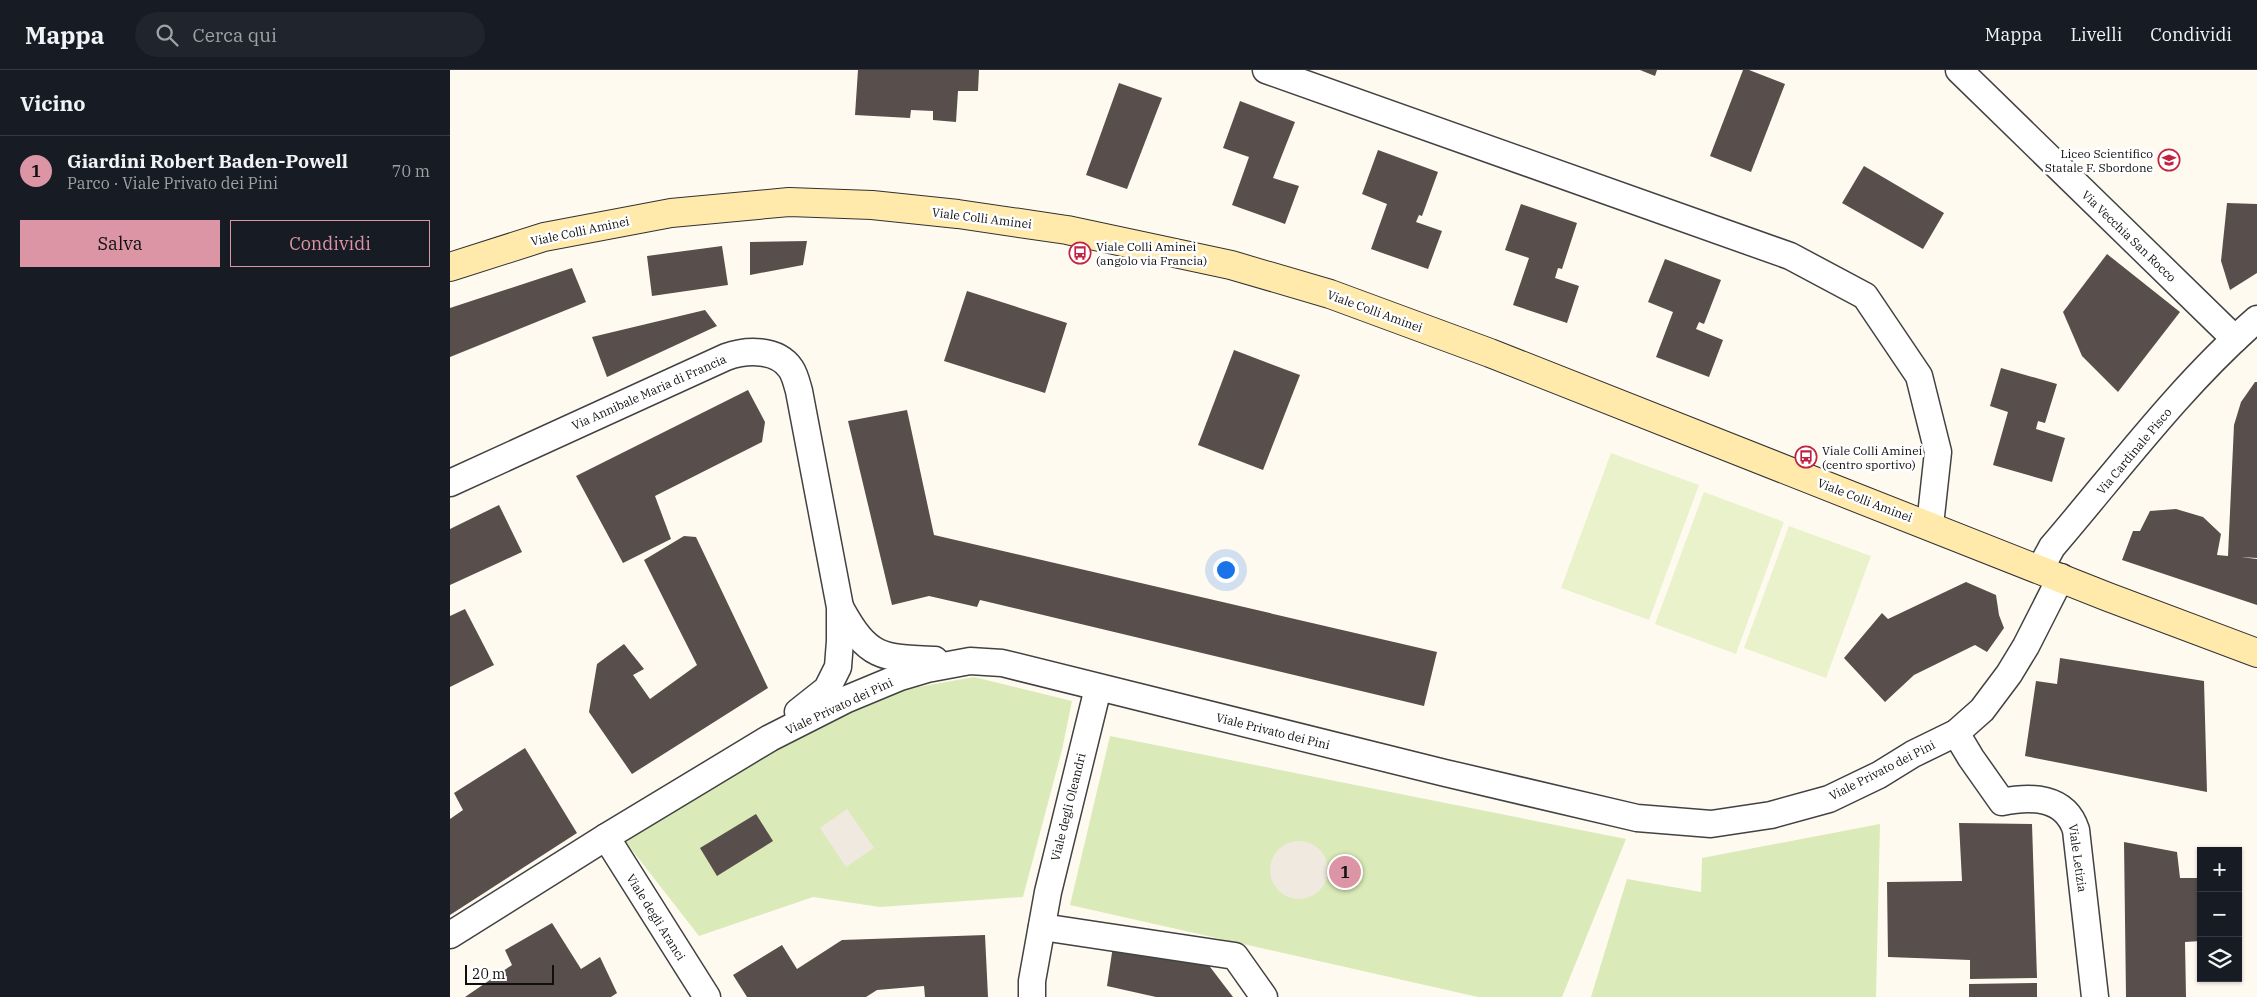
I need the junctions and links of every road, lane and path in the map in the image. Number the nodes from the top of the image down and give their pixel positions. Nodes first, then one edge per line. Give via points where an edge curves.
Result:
1 (1266, 70) edge
2 (1959, 70) edge
3 (450, 267) edge
4 (2257, 319) edge
5 (2235, 339) junction
6 (450, 483) edge
7 (1930, 525) junction
8 (2050, 573) junction
9 (840, 607) junction
10 (2257, 653) edge
11 (970, 662) junction
12 (1098, 688) junction
13 (1956, 733) junction
14 (770, 738) junction
15 (606, 836) junction
16 (1042, 927) junction
17 (450, 935) edge
18 (707, 997) edge
19 (1032, 997) edge
20 (1264, 997) edge
21 (2095, 997) edge

1 - 7 street via 1790,256 1865,296 1919,376 1938,452
2 - 5 street, Via Vecchia San Rocco
3 - 7 main road, Viale Colli Aminei via 544,236 671,213 788,202 872,205 1067,230 1231,265 1330,294
4 - 5 street, Via Cardinale Pisco
5 - 8 street, Via Cardinale Pisco via 2165,413 2052,547
6 - 9 street, Via Annibale Maria di Francia via 726,357 752,351 766,353 790,368 800,391
7 - 8 main road, Viale Colli Aminei
8 - 10 main road, Viale Colli Aminei
8 - 13 street, Viale Privato dei Pini via 2026,646 1982,710
9 - 11 street, Via Annibale Maria di Francia via 861,642 874,652 903,658
9 - 14 street, Via Annibale Maria di Francia via 838,667 827,689
11 - 12 street, Viale Privato dei Pini via 1002,664
11 - 14 street, Viale Privato dei Pini via 900,677 847,699
12 - 13 street, Viale Privato dei Pini via 1637,818 1711,824 1771,815 1828,799
12 - 16 street, Viale degli Oleandri via 1066,813
13 - 21 street, Viale Letizia via 2002,802 2036,799 2065,809 2072,818
14 - 15 street, Viale Privato dei Pini
15 - 17 street, Viale Privato dei Pini
15 - 18 street, Viale degli Aranci
16 - 19 street, Viale degli Oleandri
16 - 20 street via 1235,956

